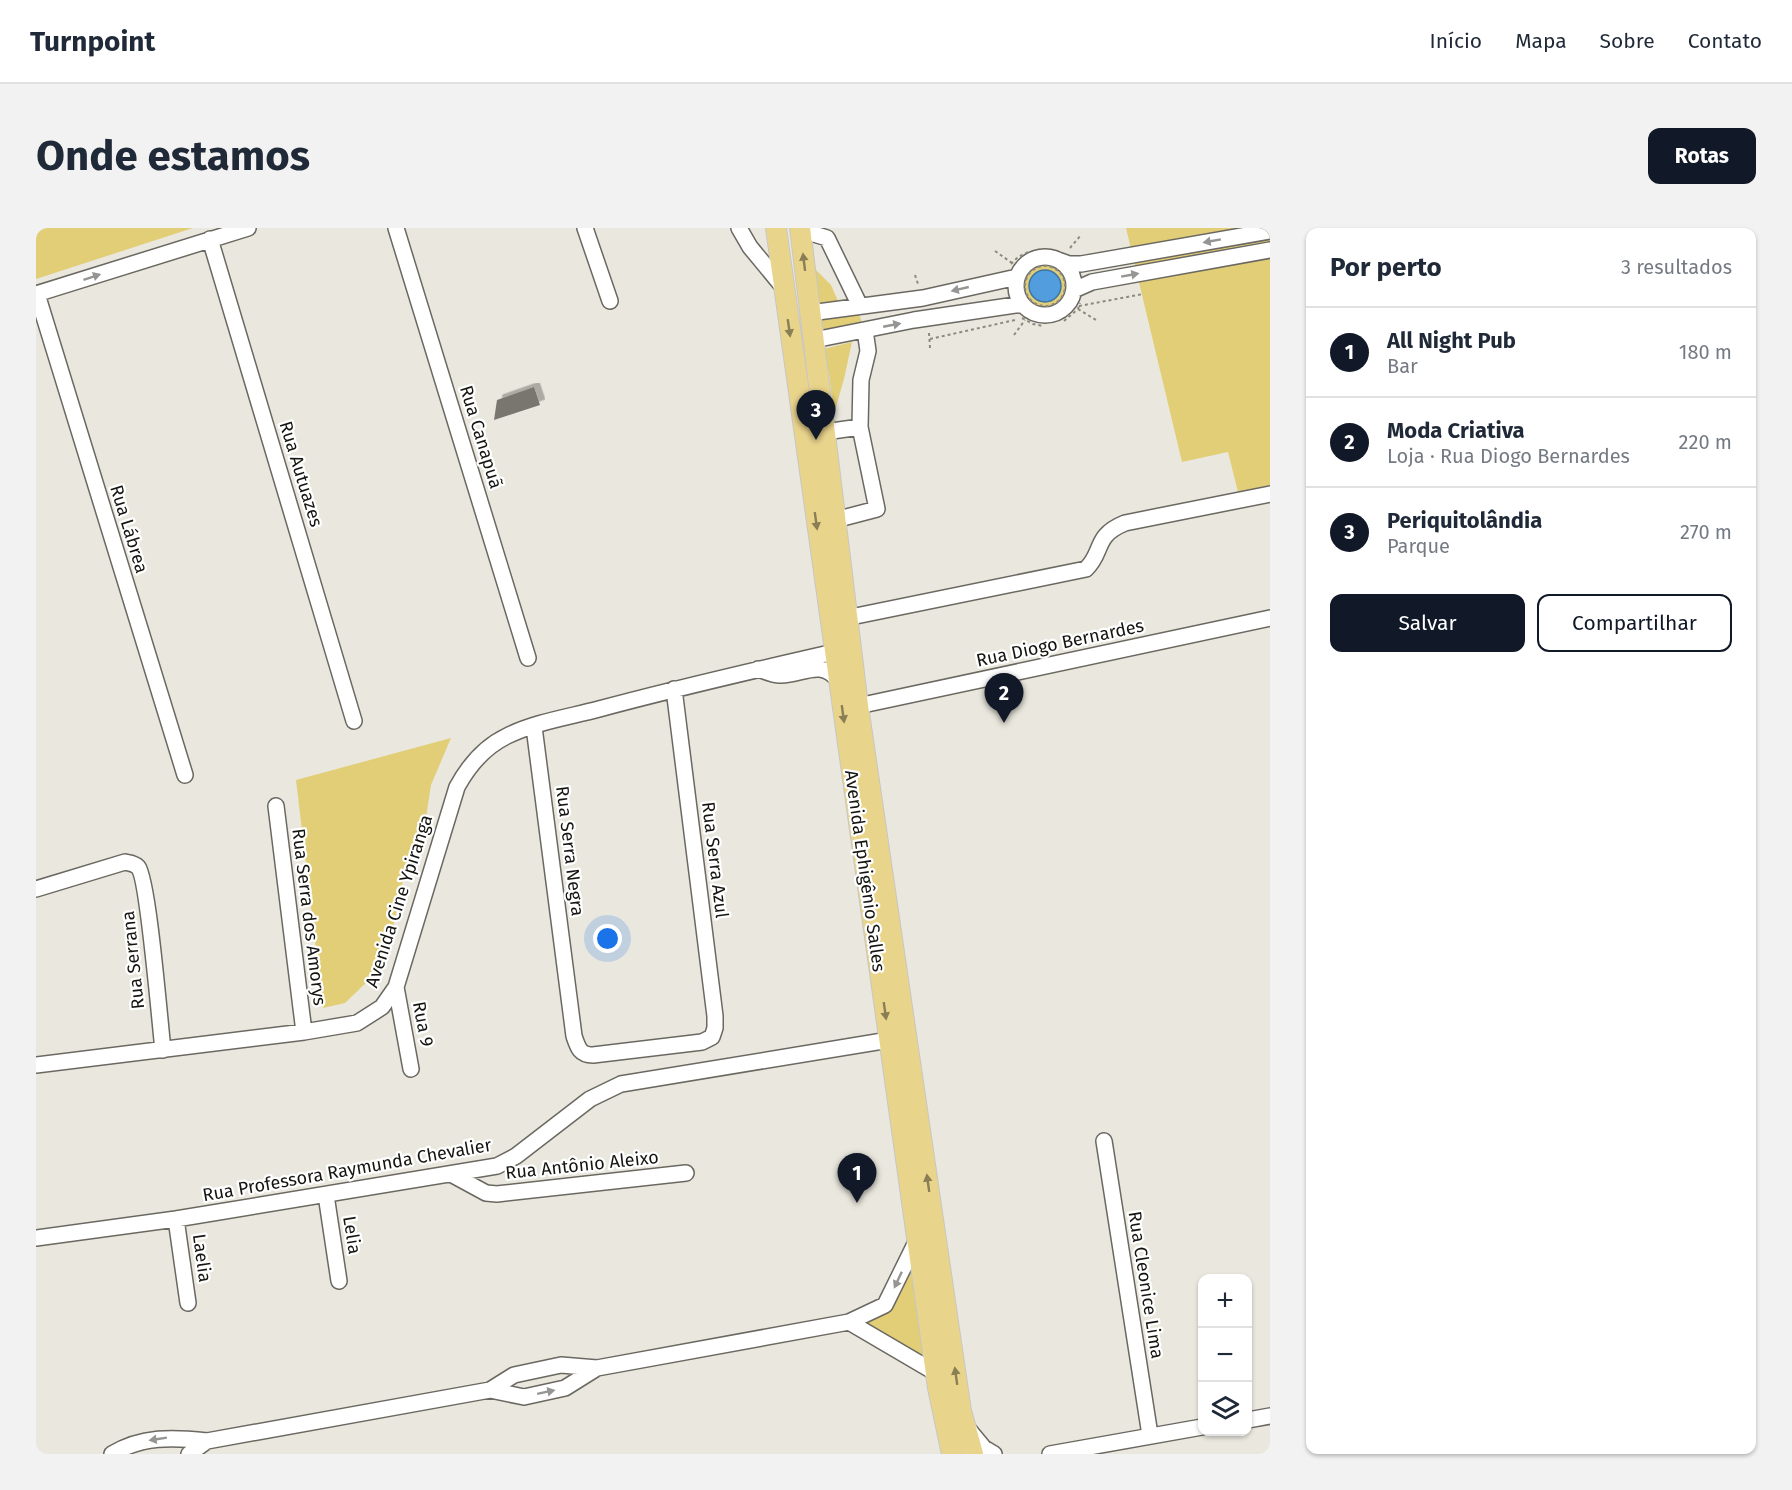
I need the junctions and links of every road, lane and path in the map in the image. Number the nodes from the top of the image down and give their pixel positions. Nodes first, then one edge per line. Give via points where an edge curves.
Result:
1 (248, 228) edge
2 (396, 228) edge
3 (585, 228) edge
4 (739, 228) edge
5 (776, 228) edge
6 (800, 229) edge
7 (1270, 231) edge
8 (220, 234) edge
9 (1081, 235) dead end
10 (1270, 250) edge
11 (995, 251) dead end
12 (1061, 256) junction
13 (1014, 270) junction
14 (783, 287) junction
15 (1074, 290) junction
16 (36, 294) edge
17 (1143, 294) dead end
18 (610, 301) dead end
19 (860, 306) junction
20 (1024, 307) junction
21 (810, 313) junction
22 (1025, 320) dead end
23 (1096, 320) dead end
24 (865, 330) junction
25 (1014, 335) dead end
26 (930, 339) dead end
27 (813, 340) junction
28 (860, 427) junction
29 (825, 432) junction
30 (1270, 494) edge
31 (835, 520) junction
32 (846, 618) junction
33 (1270, 618) edge
34 (834, 652) junction
35 (528, 658) dead end
36 (758, 669) junction
37 (838, 680) junction
38 (674, 688) junction
39 (858, 706) junction
40 (354, 720) dead end
41 (534, 727) junction
42 (185, 775) dead end
43 (276, 806) dead end
44 (36, 889) edge
45 (396, 987) junction
46 (304, 1032) junction
47 (889, 1040) junction
48 (163, 1050) junction
49 (580, 1052) joint
50 (36, 1065) edge
51 (411, 1069) dead end
52 (1104, 1140) dead end
53 (686, 1173) dead end
54 (451, 1174) junction
55 (326, 1195) junction
56 (176, 1219) junction
57 (36, 1238) edge
58 (917, 1240) junction
59 (339, 1281) dead end
60 (188, 1303) dead end
61 (849, 1322) junction
62 (597, 1368) junction
63 (936, 1373) junction
64 (490, 1390) junction
65 (1270, 1416) edge
66 (1252, 1419) edge
67 (964, 1420) junction
68 (1198, 1428) edge
69 (1150, 1435) junction
70 (207, 1441) junction
71 (112, 1454) edge
72 (189, 1454) edge
73 (952, 1454) edge
74 (973, 1454) edge
75 (994, 1454) edge
76 (1050, 1454) edge

1 - 8 street
2 - 35 street, Rua Canapuã
3 - 18 street
4 - 14 street
5 - 14 main road, Avenida Ephigênio Salles
6 - 19 street via 827,238
21 -> 6 main road, Avenida Ephigênio Salles
7 -> 12 street via 1081,264 1069,264
16 -> 8 street
8 - 40 street, Rua Autuazes
9 - 12 path
15 -> 10 street via 1092,282
11 - 13 path
12 - 13 street via 1036,258
12 - 15 street via 1070,271
13 -> 19 street via 923,298
13 - 20 street via 1016,292
14 -> 34 main road, Avenida Ephigênio Salles
15 - 20 street via 1067,305 1053,315 1035,314
16 - 42 street, Rua Lábrea
17 - 23 path via 1078,308
19 - 21 street
20 - 20 path via 1053,305 1065,290 1062,276 1052,267 1034,269 1025,280
24 -> 20 street via 920,319
20 - 26 path via 1013,322
21 - 27 main road, Avenida Ephigênio Salles
22 - 25 path
24 - 27 street
24 - 28 street via 868,351 861,380
27 - 29 main road, Avenida Ephigênio Salles
28 - 29 street
28 - 31 street via 877,509
29 - 31 main road, Avenida Ephigênio Salles
30 - 32 street via 1114,528 1100,543 1088,568
31 - 32 main road, Avenida Ephigênio Salles
32 - 39 main road, Avenida Ephigênio Salles
33 - 39 street, Rua Diogo Bernardes
34 - 36 street, Avenida Cine Ypiranga
34 - 37 main road, Avenida Ephigênio Salles
36 - 37 street, Avenida Cine Ypiranga via 779,676 819,668
36 - 38 street, Avenida Cine Ypiranga
37 -> 47 main road, Avenida Ephigênio Salles
38 - 41 street, Avenida Cine Ypiranga
38 - 49 street, Rua Serra Azul via 715,1028 712,1036 702,1042 593,1055
67 -> 39 main road, Avenida Ephigênio Salles
41 - 45 street, Avenida Cine Ypiranga via 493,744 467,768 457,787
41 - 49 street, Rua Serra Negra via 574,1036
43 - 46 street, Rua Serra dos Amorys
44 - 48 street, Rua Serrana via 125,862 137,866 147,905
45 - 46 street, Avenida Cine Ypiranga via 382,1007 357,1023
45 - 51 street, Rua 9
46 - 48 street, Avenida Cine Ypiranga
47 - 54 street, Rua Professora Raymunda Chevalier via 621,1084 590,1100 507,1162
47 - 58 main road, Avenida Ephigênio Salles
48 - 50 street, Avenida Cine Ypiranga
52 - 69 street, Rua Cleonice Lima
53 - 54 street, Rua Antônio Aleixo via 497,1194
54 - 55 street, Rua Professora Raymunda Chevalier
55 - 56 street, Rua Professora Raymunda Chevalier
55 - 59 street, Lelia
56 - 57 street, Rua Professora Raymunda Chevalier
56 - 60 street, Laelia
58 -> 61 street via 885,1305
58 - 63 main road, Avenida Ephigênio Salles
61 - 62 street
61 - 63 street
62 - 64 street via 550,1367 514,1375
64 -> 62 street via 524,1397 565,1388
63 - 73 main road, Avenida Ephigênio Salles
64 - 70 street
65 - 66 street
67 - 74 main road, Avenida Ephigênio Salles
67 - 75 street via 972,1435
68 - 69 street
69 - 76 street
70 -> 71 street via 172,1437 129,1444
70 - 72 street

